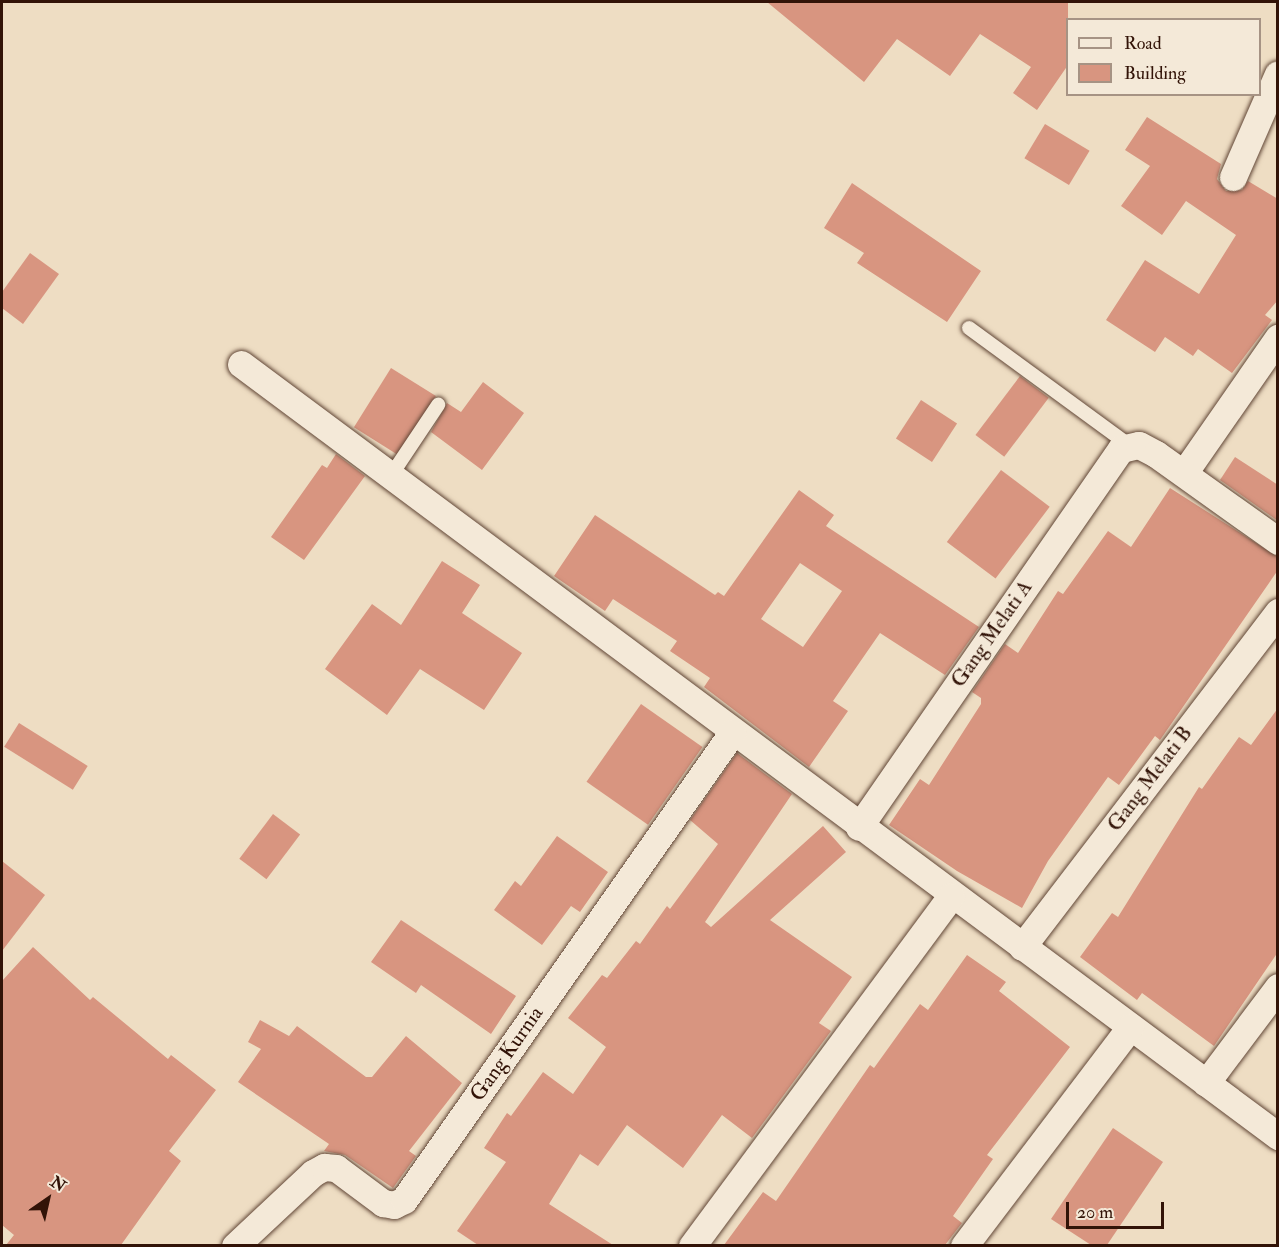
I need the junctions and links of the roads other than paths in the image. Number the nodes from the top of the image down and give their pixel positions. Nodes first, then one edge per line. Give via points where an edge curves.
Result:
1 (1278, 74) edge
2 (1233, 177) dead end
3 (969, 327) dead end
4 (1278, 338) edge
5 (241, 364) dead end
6 (438, 405) dead end
7 (1129, 445) junction
8 (1184, 473) junction
9 (390, 477) junction
10 (1278, 542) edge
11 (1278, 612) edge
12 (732, 733) junction
13 (859, 827) junction
14 (951, 896) junction
15 (1022, 947) junction
16 (1278, 987) edge
17 (1130, 1027) junction
18 (1206, 1083) junction
19 (1278, 1136) edge
20 (235, 1245) edge
21 (692, 1245) edge
22 (964, 1245) edge

1 - 2 street
3 - 7 lane
4 - 8 street
5 - 9 street
6 - 9 lane
7 - 8 street via 1149,450
7 - 13 street, Gang Melati A via 1111,462
8 - 10 street
9 - 12 street
11 - 15 street, Gang Melati B
12 - 13 street
12 - 20 street, Gang Kurnia via 404,1200 383,1203 336,1168 324,1167
13 - 14 street
14 - 15 street
14 - 21 street
15 - 17 street
16 - 18 street
17 - 18 street
17 - 22 street
18 - 19 street

